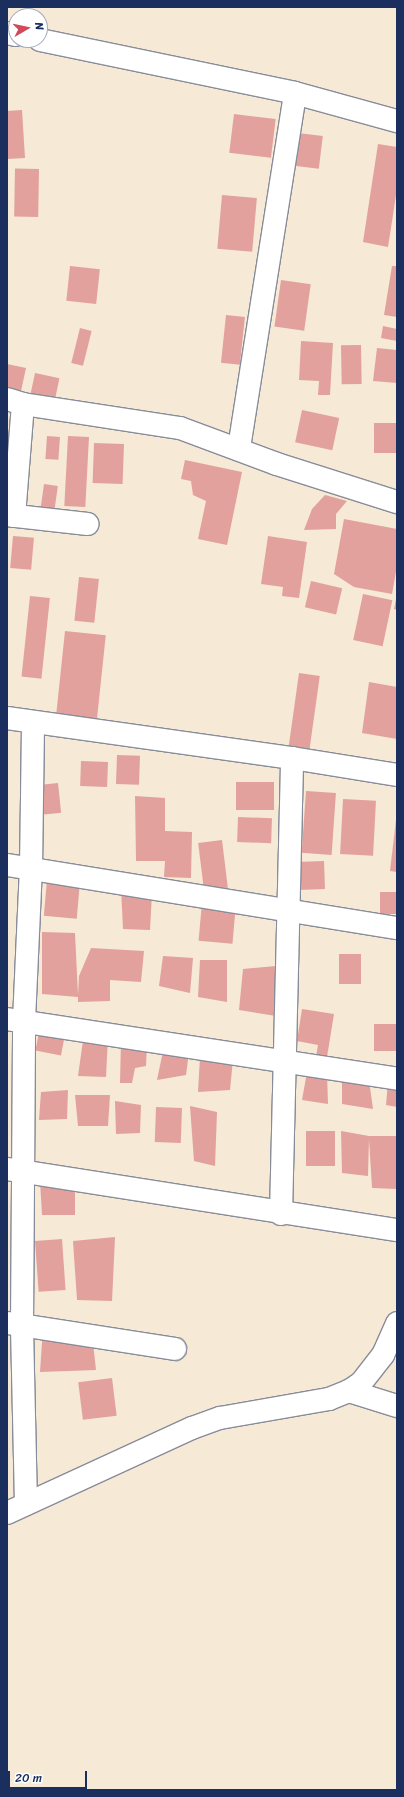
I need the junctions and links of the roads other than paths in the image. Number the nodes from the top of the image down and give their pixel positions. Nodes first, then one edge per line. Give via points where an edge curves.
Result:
1 (48, 42) edge
2 (295, 93) junction
3 (397, 121) edge
4 (15, 402) edge
5 (239, 448) junction
6 (397, 502) edge
7 (11, 515) edge
8 (87, 524) dead end
9 (7, 718) edge
10 (33, 722) junction
11 (292, 758) junction
12 (397, 776) edge
13 (7, 865) edge
14 (31, 868) junction
15 (288, 910) junction
16 (397, 928) edge
17 (15, 1020) edge
18 (286, 1062) junction
19 (397, 1079) edge
20 (16, 1170) edge
21 (281, 1214) junction
22 (397, 1230) edge
23 (397, 1323) edge
24 (14, 1324) edge
25 (175, 1349) dead end
26 (349, 1391) junction
27 (397, 1406) edge
28 (16, 1458) edge
29 (17, 1508) edge

1 - 2 street
2 - 3 street
2 - 5 street
4 - 5 street via 180,428
4 - 7 street
5 - 6 street via 277,464
7 - 8 street
9 - 10 street
10 - 11 street
10 - 14 street
11 - 12 street
11 - 15 street
13 - 14 street
14 - 15 street
14 - 17 street
15 - 16 street
15 - 18 street
17 - 18 street
17 - 20 street
18 - 19 street
18 - 21 street
20 - 21 street
20 - 24 street
21 - 22 street
23 - 26 street via 383,1355 361,1383
24 - 25 street
24 - 28 street
26 - 27 street
26 - 29 street via 329,1399 220,1418 192,1428
28 - 29 street

